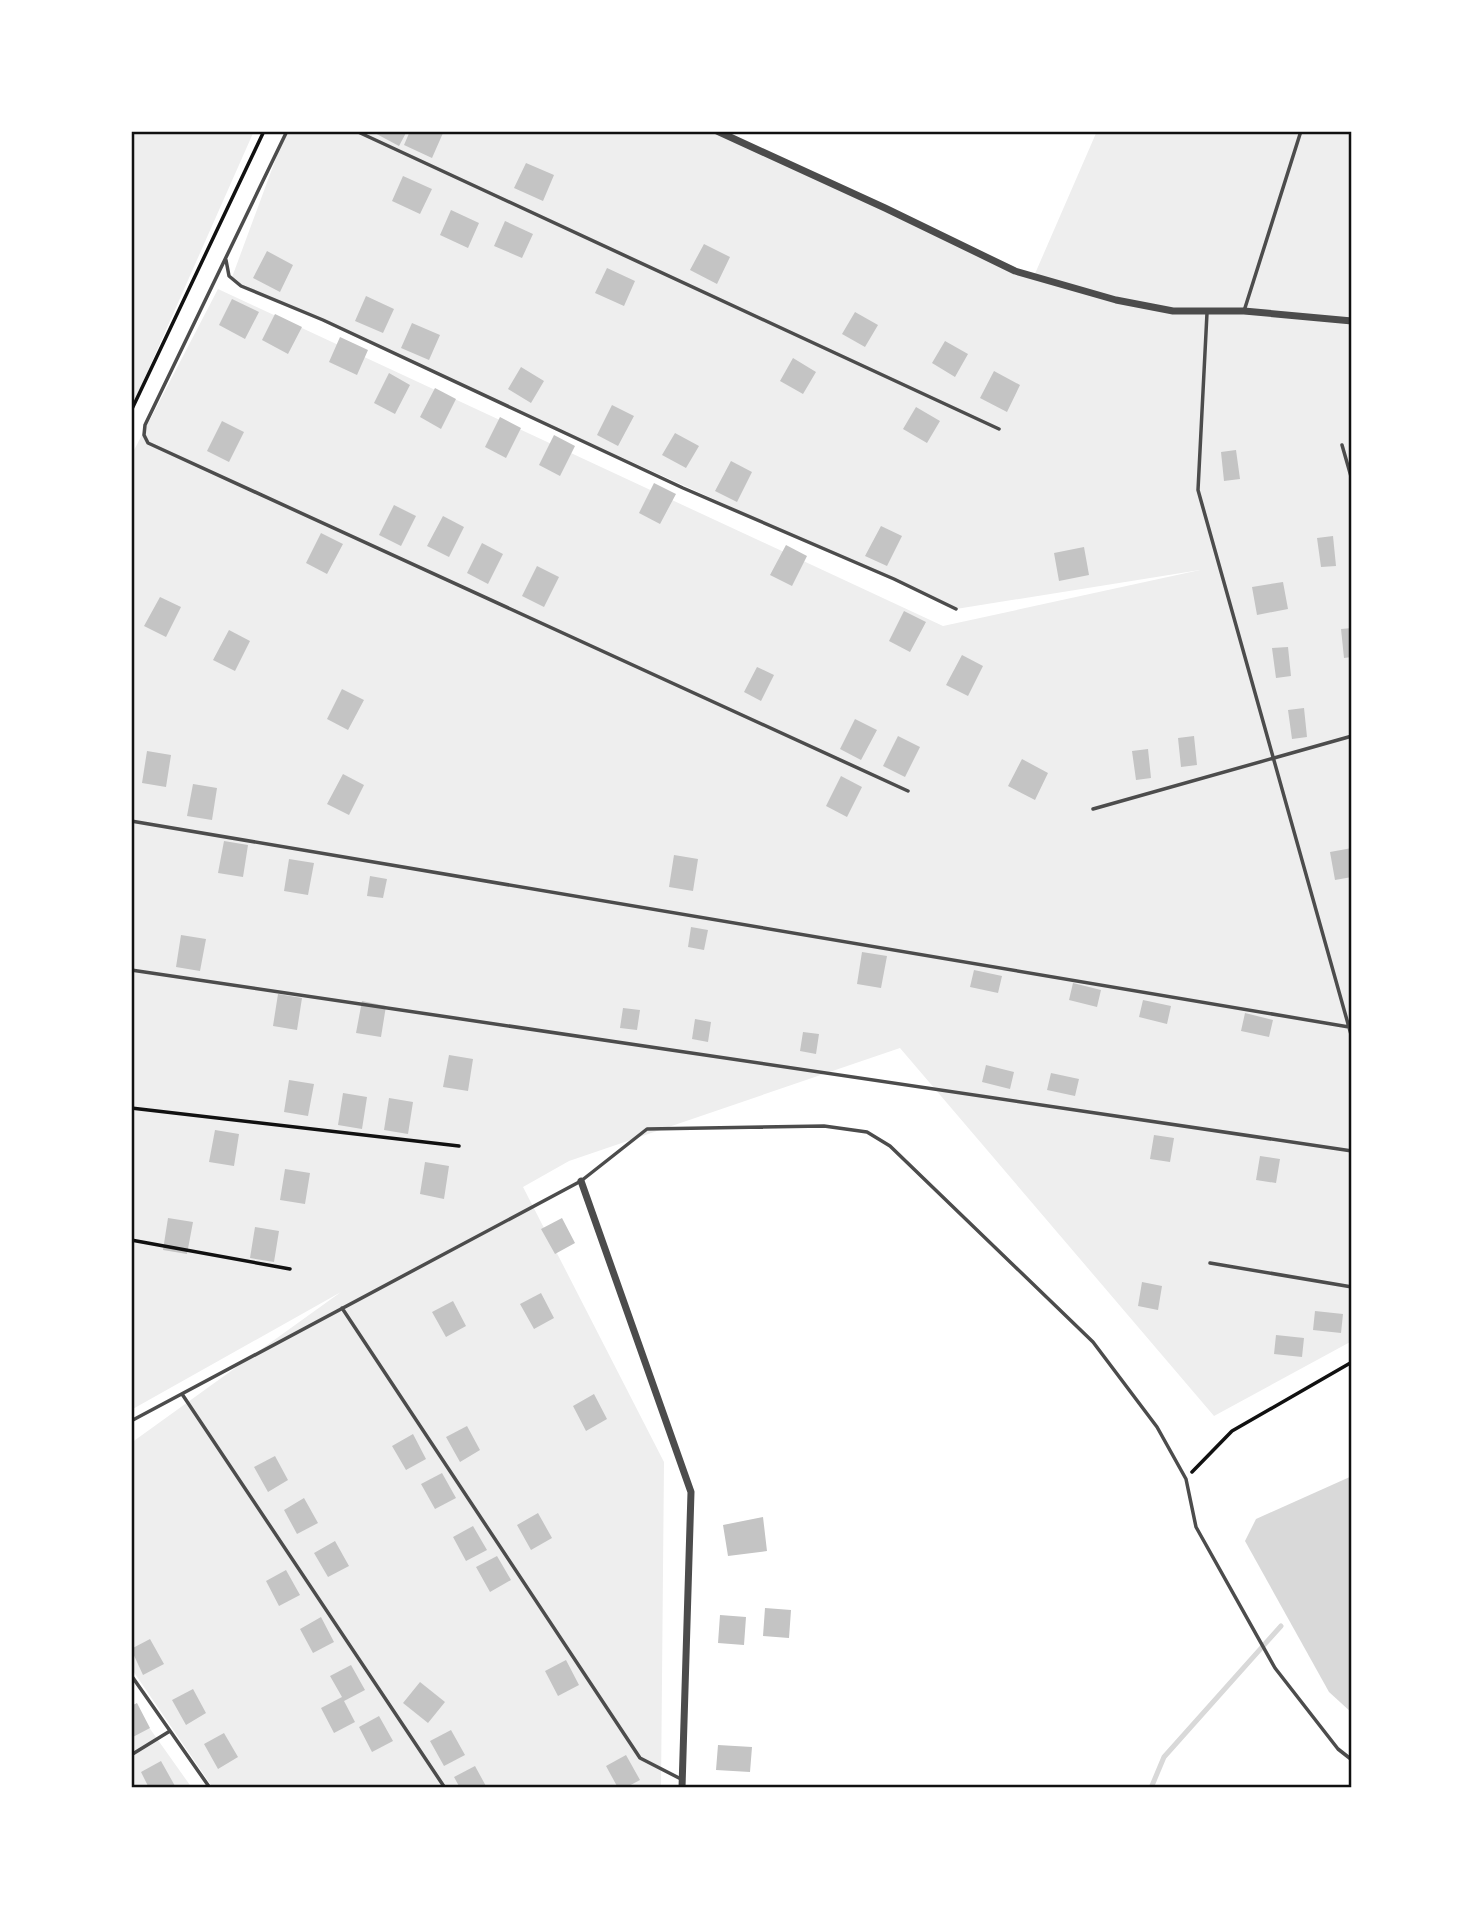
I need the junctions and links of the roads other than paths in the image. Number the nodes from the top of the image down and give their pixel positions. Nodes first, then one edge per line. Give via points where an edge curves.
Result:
1 (286, 131) edge
2 (356, 131) edge
3 (717, 131) edge
4 (1301, 131) edge
5 (228, 254) junction
6 (1207, 310) junction
7 (1244, 311) junction
8 (1352, 321) edge
9 (999, 429) dead end
10 (1342, 445) dead end
11 (1352, 480) edge
12 (956, 609) dead end
13 (1352, 736) edge
14 (1273, 758) junction
15 (908, 791) dead end
16 (1093, 809) dead end
17 (131, 821) edge
18 (131, 970) edge
19 (1349, 1027) junction
20 (1352, 1038) edge
21 (1352, 1151) edge
22 (581, 1181) junction
23 (1210, 1263) dead end
24 (1352, 1287) edge
25 (342, 1308) junction
26 (182, 1394) junction
27 (131, 1421) edge
28 (131, 1675) edge
29 (170, 1731) junction
30 (131, 1755) edge
31 (1352, 1760) edge
32 (682, 1784) edge
33 (210, 1788) edge
34 (445, 1788) edge

1 - 5 lane
2 - 9 lane
3 - 6 street via 1015,271 1116,300 1173,311
4 - 7 lane
5 - 12 lane via 227,272 234,283
5 - 15 lane via 145,425 149,444
6 - 7 street
6 - 14 lane via 1198,491
7 - 8 street
10 - 11 lane
13 - 14 lane
14 - 16 lane
14 - 19 lane
17 - 19 lane
18 - 21 lane
19 - 20 lane
22 - 25 lane
22 - 31 lane via 647,1129 824,1126 867,1132 890,1146 1093,1342 1157,1427 1186,1479 1196,1527 1275,1668 1338,1749
22 - 32 street via 691,1492
23 - 24 lane
25 - 26 lane
25 - 32 lane via 640,1758
26 - 27 lane
26 - 34 lane
28 - 29 lane
29 - 30 lane
29 - 33 lane

